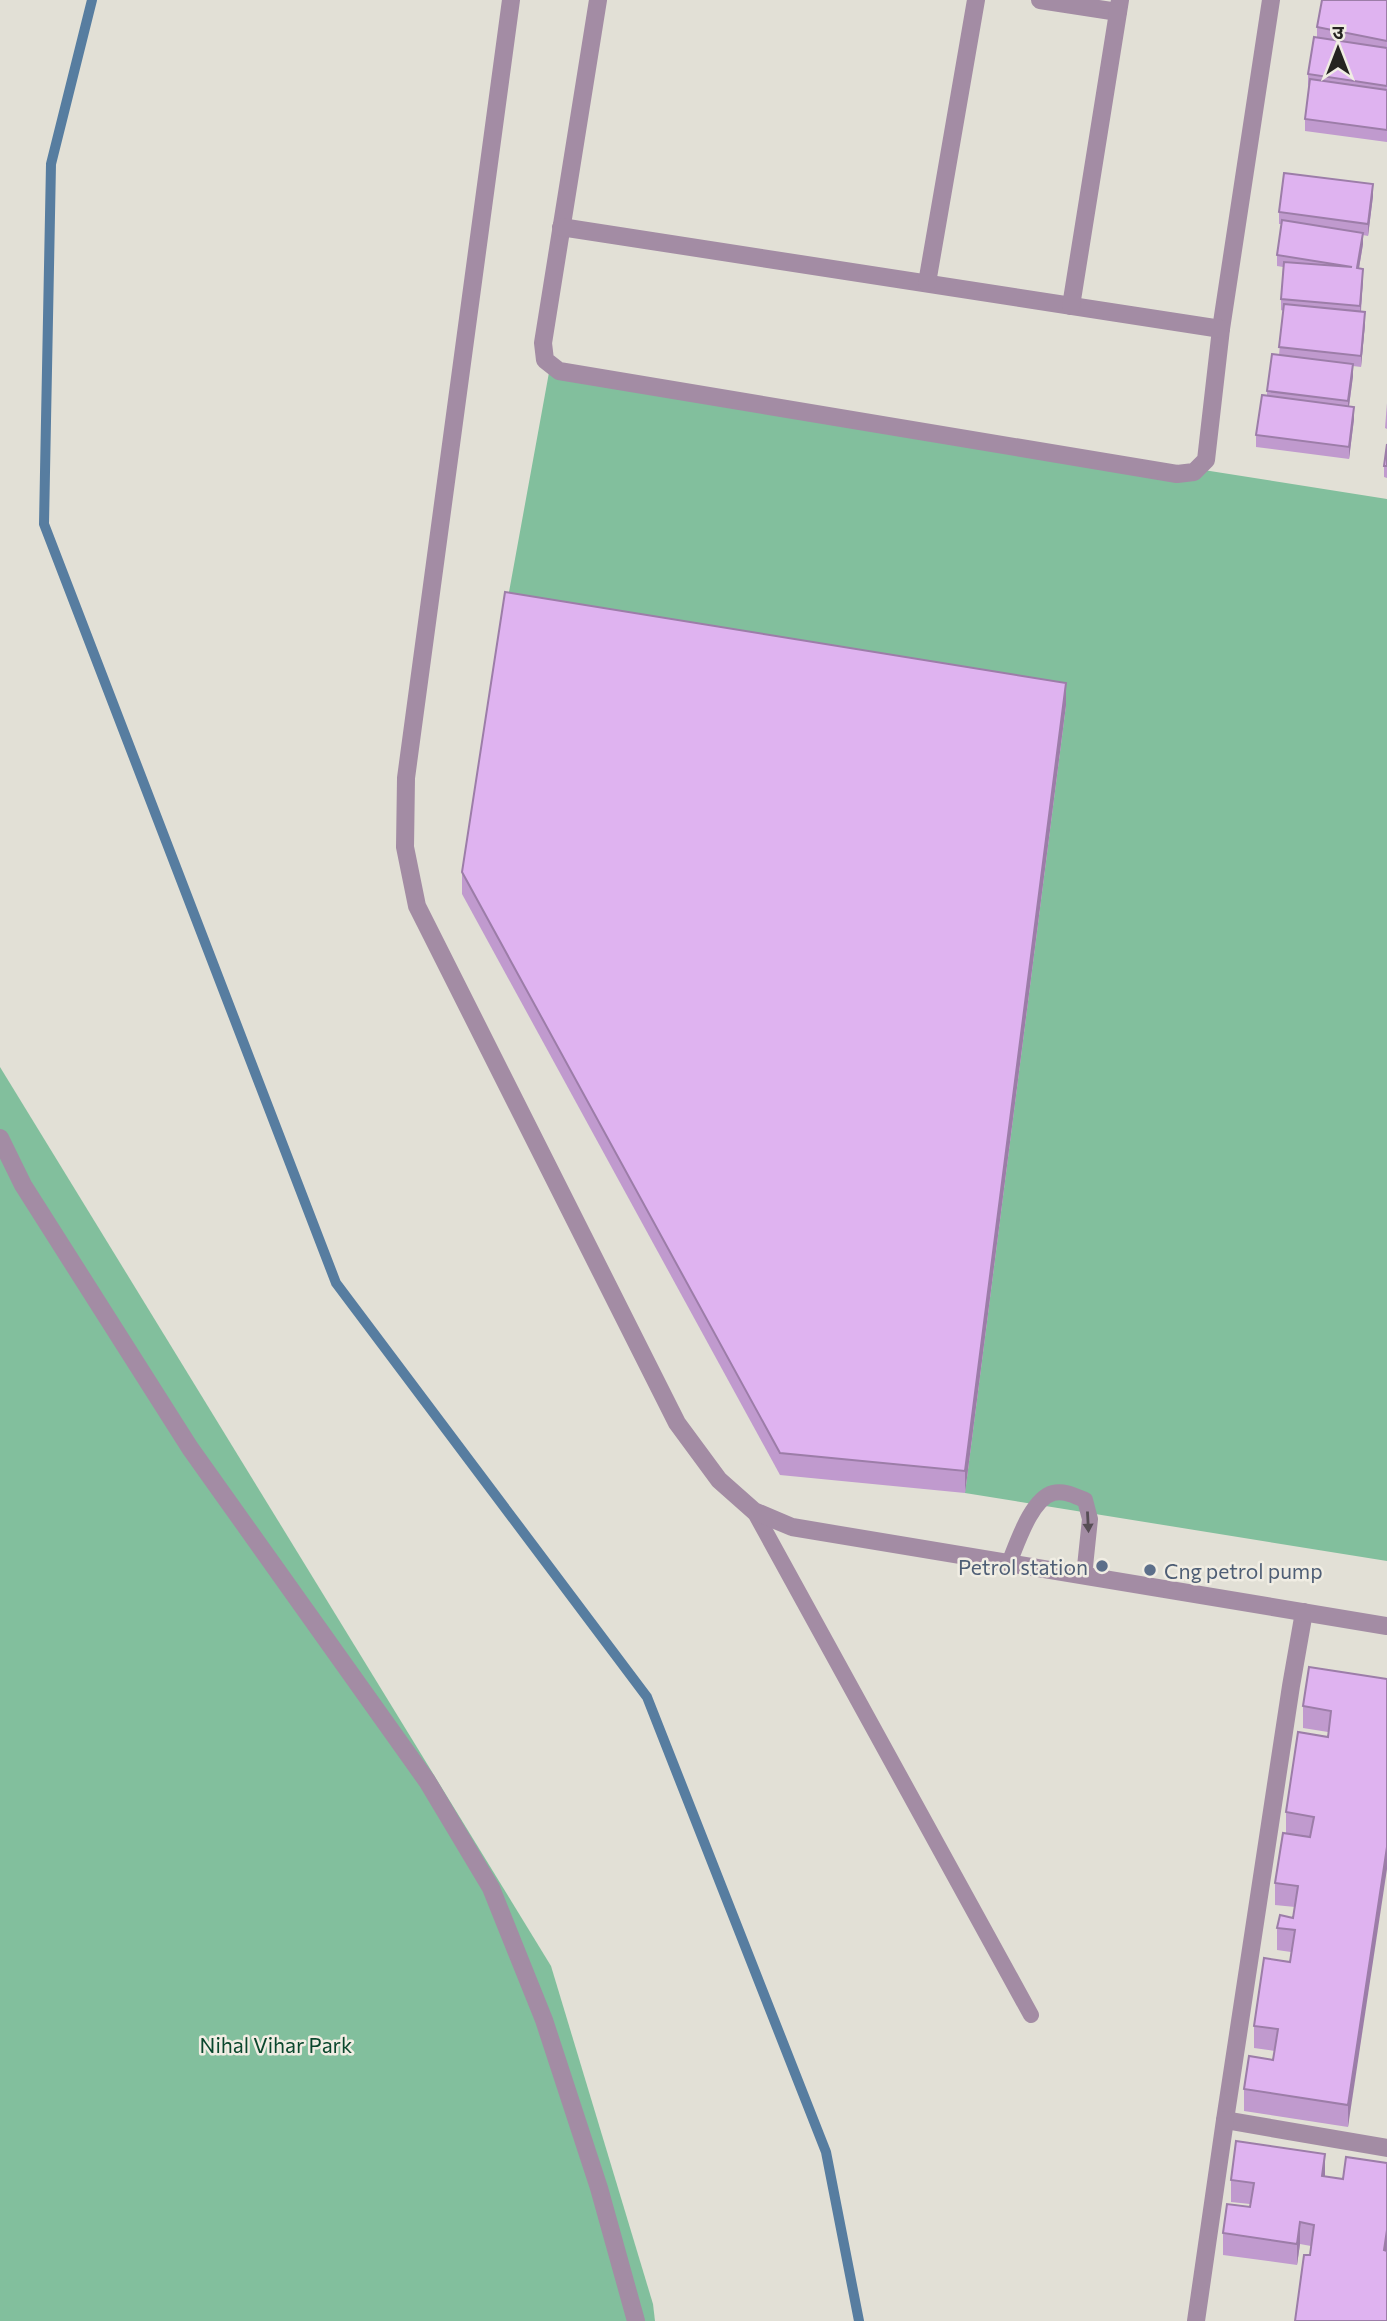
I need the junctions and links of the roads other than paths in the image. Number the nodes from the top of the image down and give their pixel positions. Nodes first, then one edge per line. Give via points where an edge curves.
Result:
1 (511, 0) edge
2 (598, 0) edge
3 (976, 0) edge
4 (1040, 0) edge
5 (1271, 0) edge
6 (1119, 6) edge
7 (561, 227) junction
8 (927, 283) junction
9 (1071, 306) junction
10 (1221, 329) junction
11 (0, 1138) edge
12 (754, 1511) junction
13 (1009, 1563) junction
14 (1084, 1576) junction
15 (1304, 1612) junction
16 (1387, 1626) edge
17 (1031, 2015) dead end
18 (1225, 2120) junction
19 (1387, 2148) edge
20 (636, 2321) edge
21 (1196, 2321) edge

1 - 12 street via 406,778 405,847 416,906 677,1423 719,1480
2 - 7 street
3 - 8 street
4 - 6 street
5 - 10 street
6 - 9 street
7 - 8 street
7 - 10 street via 543,343 545,360 559,372 1177,474 1194,472 1206,460
8 - 9 street
9 - 10 street
11 - 20 street via 23,1185 190,1448 427,1780 491,1888 544,2020
12 - 13 street via 792,1527
12 - 17 lane
13 - 14 street
13 -> 14 lane via 1041,1498 1055,1492 1070,1494 1085,1500 1090,1519
14 - 15 street
15 - 16 street
15 - 18 street
18 - 19 street
18 - 21 street

